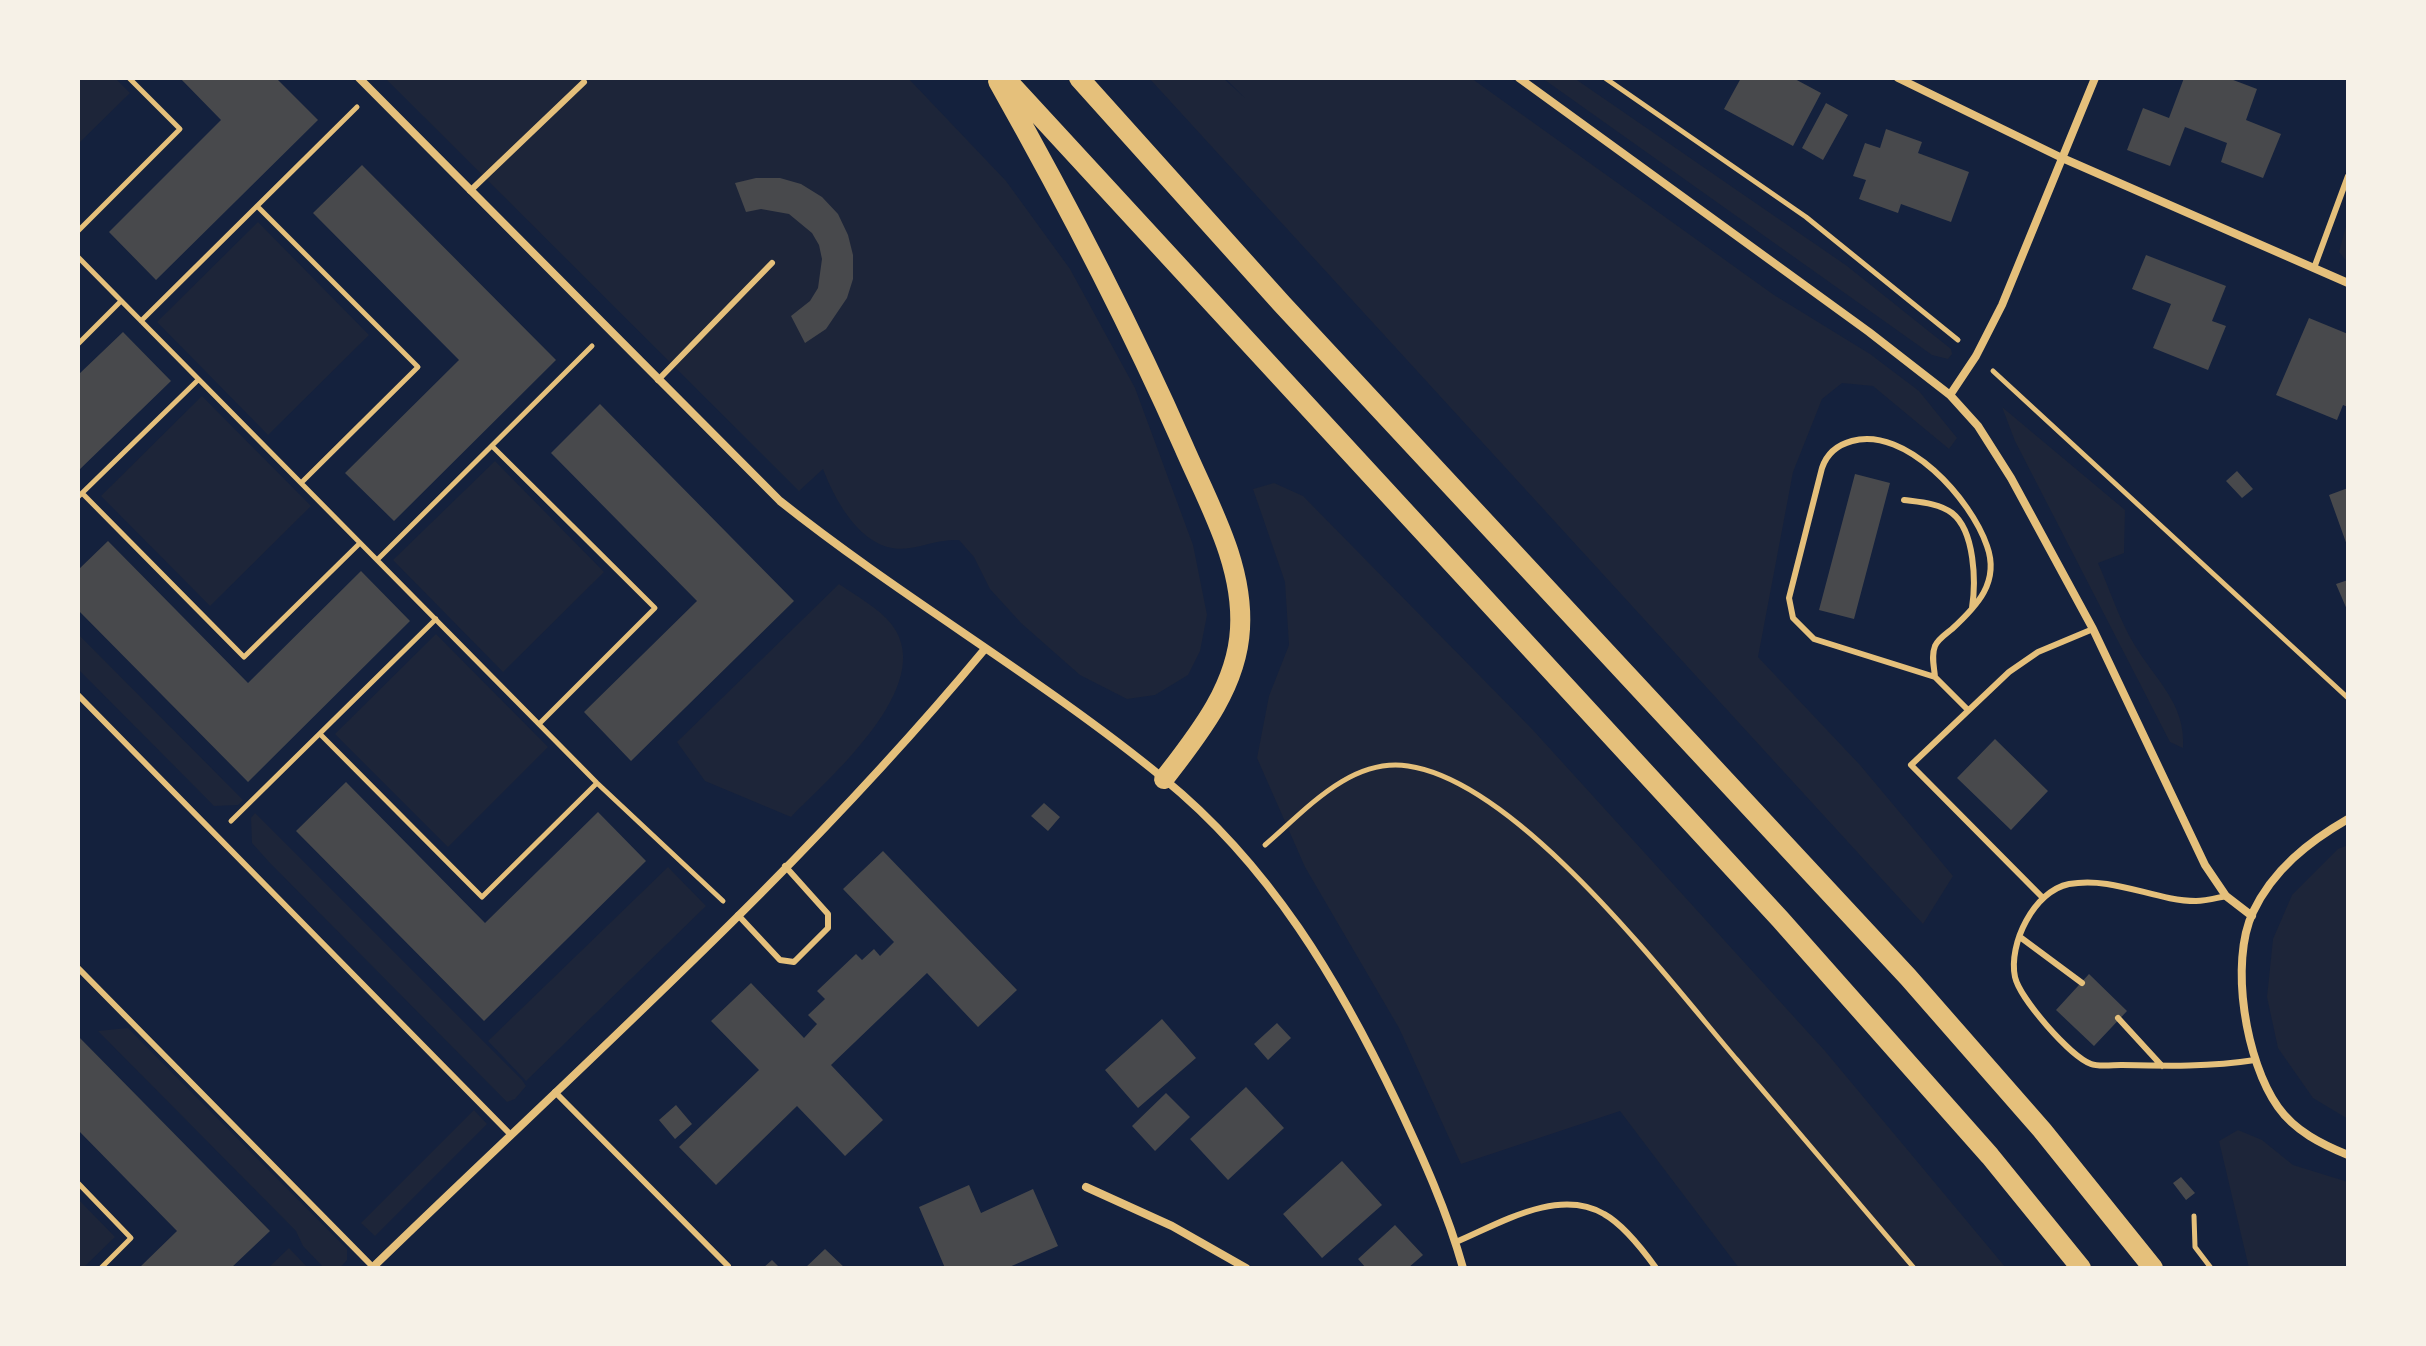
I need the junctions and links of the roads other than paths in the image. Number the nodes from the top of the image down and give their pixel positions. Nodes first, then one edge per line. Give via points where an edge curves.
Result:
1 (359, 78) edge
2 (996, 78) edge
3 (1005, 78) edge
4 (1079, 78) edge
5 (1519, 78) edge
6 (1898, 78) edge
7 (2095, 78) edge
8 (584, 82) dead end
9 (2060, 157) junction
10 (2348, 176) edge
11 (470, 191) junction
12 (772, 263) dead end
13 (2314, 268) junction
14 (2348, 283) edge
15 (658, 380) junction
16 (1950, 395) junction
17 (1904, 500) dead end
18 (1971, 611) junction
19 (2093, 629) junction
20 (984, 650) junction
21 (1935, 677) junction
22 (78, 695) edge
23 (1967, 709) junction
24 (1164, 779) junction
25 (2348, 819) edge
26 (785, 866) junction
27 (2226, 896) junction
28 (2043, 898) junction
29 (738, 915) junction
30 (2252, 916) junction
31 (2020, 937) junction
32 (78, 968) edge
33 (2082, 983) dead end
34 (2118, 1018) dead end
35 (2255, 1060) junction
36 (2162, 1066) junction
37 (555, 1092) junction
38 (511, 1135) junction
39 (2348, 1155) edge
40 (1086, 1187) dead end
41 (1456, 1242) junction
42 (728, 1266) edge
43 (373, 1268) edge
44 (1246, 1268) edge
45 (1463, 1268) edge
46 (1656, 1268) edge
47 (2081, 1268) edge
48 (2153, 1268) edge

1 - 11 street
2 - 24 main road via 1073,215 1146,362 1223,535 1238,587 1235,663 1218,701
3 - 47 main road via 1770,907 1990,1156
4 - 48 main road via 1908,977
5 - 16 street
6 - 9 street
7 - 9 street
8 - 11 lane
9 - 13 street
9 - 16 street via 2002,305
10 - 13 lane
11 - 15 street
12 - 15 lane
13 - 14 street
15 - 20 street via 780,501
16 - 19 street via 1978,426 2011,478
17 - 18 lane via 1953,514 1970,546 1976,583
18 - 21 lane via 1936,643
18 - 21 lane via 1986,592 1991,573 1987,546 1952,486 1894,443 1866,437 1833,449 1822,468 1789,598 1793,618 1814,639
19 - 23 lane via 2038,652
19 - 27 street via 2205,865
20 - 24 street
20 - 26 street
21 - 23 lane
22 - 38 lane
23 - 28 lane via 1911,765
24 - 41 street via 1249,859 1304,935 1368,1042
25 - 30 street via 2300,851 2275,876
26 - 29 street
26 - 29 lane via 828,914 828,928 794,962 780,960
27 - 28 lane via 2194,901 2098,883 2067,885
27 - 30 street
28 - 31 lane
29 - 37 street
30 - 35 street via 2242,948
31 - 33 lane
31 - 36 lane via 2015,978 2052,1032 2091,1064
32 - 43 lane
34 - 36 lane
35 - 36 lane via 2209,1067
35 - 39 street via 2278,1107 2295,1126
37 - 38 street
37 - 42 lane
38 - 43 street
40 - 44 street via 1172,1226
41 - 45 street
41 - 46 lane via 1540,1207 1575,1206 1604,1214

